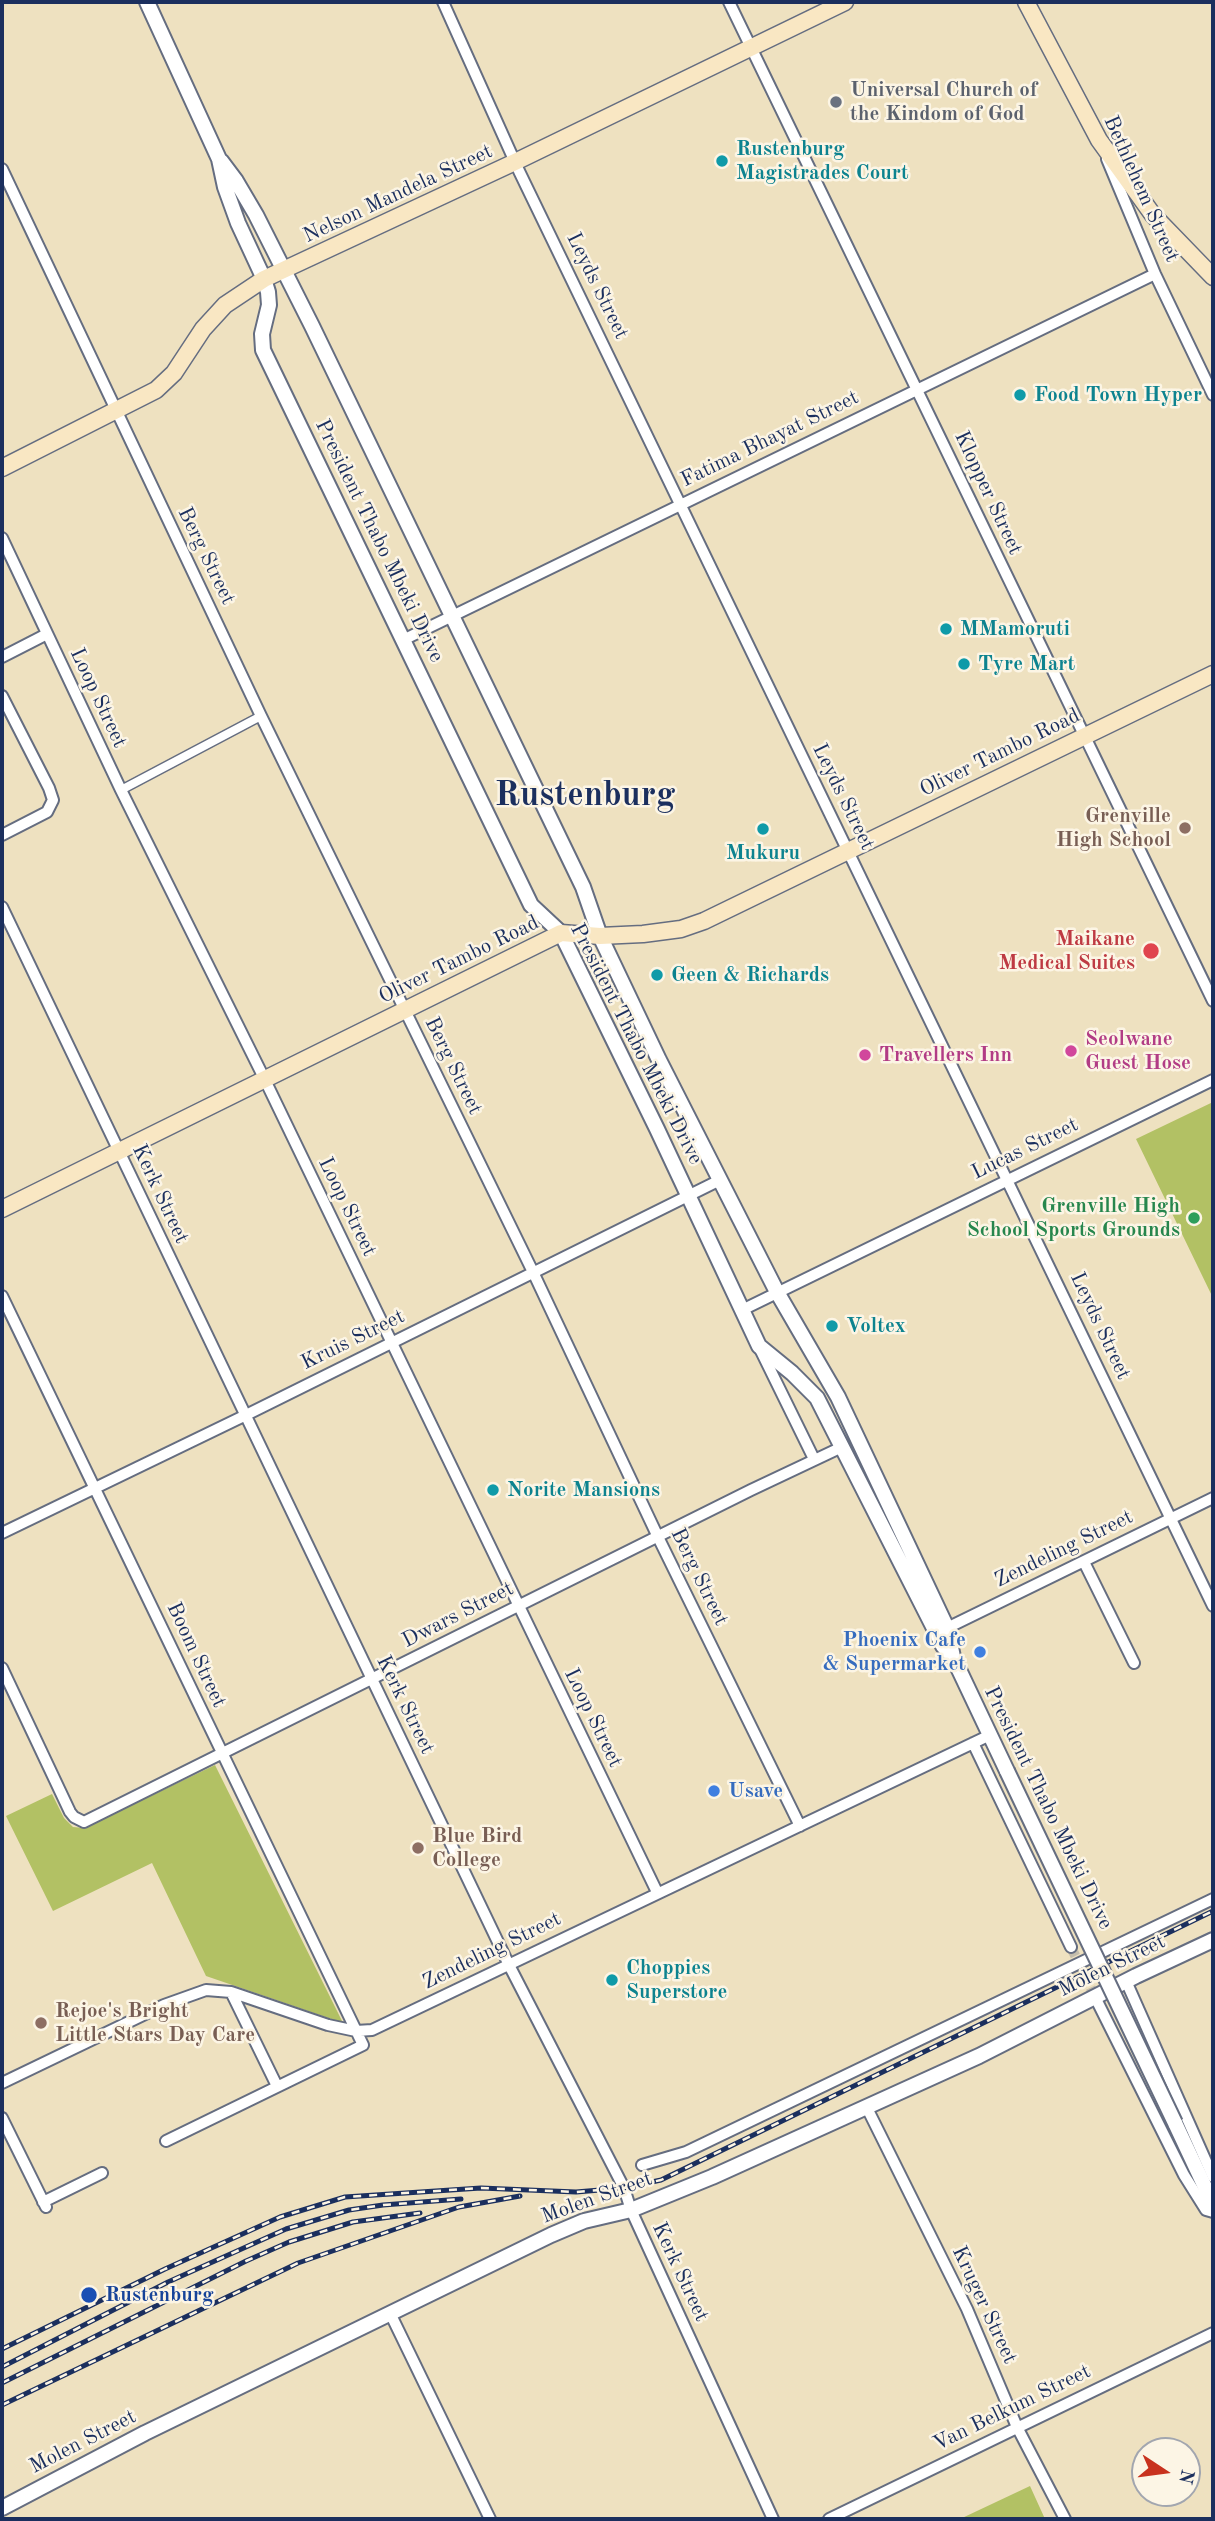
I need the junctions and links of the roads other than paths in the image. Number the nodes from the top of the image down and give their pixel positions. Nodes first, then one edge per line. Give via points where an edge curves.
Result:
1 (147, 2) edge
2 (443, 2) edge
3 (729, 2) edge
4 (845, 2) edge
5 (1026, 2) edge
6 (750, 48) junction
7 (1099, 140) junction
8 (219, 159) junction
9 (515, 162) junction
10 (2, 169) edge
11 (283, 271) junction
12 (1155, 274) junction
13 (1213, 276) edge
14 (264, 279) junction
15 (917, 388) junction
16 (1213, 395) edge
17 (115, 411) junction
18 (2, 468) edge
19 (682, 504) junction
20 (2, 538) edge
21 (452, 617) junction
22 (47, 634) junction
23 (403, 640) junction
24 (2, 657) edge
25 (1213, 674) edge
26 (2, 696) edge
27 (261, 716) junction
28 (1085, 735) junction
29 (121, 790) junction
30 (2, 835) edge
31 (847, 851) junction
32 (2, 907) edge
33 (561, 933) junction
34 (601, 939) junction
35 (1213, 1000) edge
36 (404, 1011) junction
37 (265, 1080) junction
38 (1213, 1080) edge
39 (118, 1150) junction
40 (1009, 1179) junction
41 (720, 1180) junction
42 (688, 1195) junction
43 (2, 1209) edge
44 (533, 1272) junction
45 (777, 1292) junction
46 (2, 1296) edge
47 (742, 1310) junction
48 (392, 1343) junction
49 (759, 1346) junction
50 (244, 1416) junction
51 (842, 1447) junction
52 (814, 1459) junction
53 (95, 1486) junction
54 (1213, 1498) edge
55 (1170, 1518) junction
56 (2, 1533) edge
57 (658, 1536) junction
58 (1084, 1562) junction
59 (1213, 1606) edge
60 (518, 1607) junction
61 (932, 1624) junction
62 (947, 1628) junction
63 (953, 1657) junction
64 (1134, 1663) dead end
65 (2, 1668) edge
66 (371, 1680) junction
67 (988, 1736) junction
68 (973, 1743) junction
69 (222, 1754) junction
70 (800, 1826) junction
71 (657, 1892) junction
72 (1213, 1899) edge
73 (1213, 1940) edge
74 (1071, 1947) tunnel mouth
75 (509, 1965) junction
76 (1126, 1981) junction
77 (231, 1992) junction
78 (1098, 2003) tunnel mouth
79 (356, 2031) junction
80 (2, 2083) edge
81 (277, 2086) junction
82 (867, 2108) junction
83 (2, 2118) edge
84 (166, 2141) dead end
85 (642, 2165) dead end
86 (102, 2172) dead end
87 (1213, 2177) edge
88 (1213, 2204) edge
89 (631, 2210) junction
90 (1213, 2212) edge
91 (390, 2313) junction
92 (1213, 2333) edge
93 (1017, 2427) junction
94 (2, 2508) edge
95 (490, 2519) edge
96 (773, 2519) edge
97 (829, 2519) edge
98 (1065, 2519) edge

1 - 8 street, President Thabo Mbeki Drive
2 - 9 street, Leyds Street
3 - 6 street, Klopper Street
4 - 6 main road, Nelson Mandela Street
5 - 7 main road, Bethlehem Street
6 - 9 main road, Nelson Mandela Street
6 - 15 street, Klopper Street
7 - 12 street, Bethlehem Street
7 - 13 main road via 1153,215
8 - 11 street, President Thabo Mbeki Drive via 256,215
8 - 14 street, President Thabo Mbeki Drive via 238,223
9 - 11 main road, Nelson Mandela Street
9 - 19 street, Leyds Street
10 - 17 street, Berg Street
11 - 14 main road, Nelson Mandela Street
11 - 21 street, President Thabo Mbeki Drive
12 - 15 street, Fatima Bhayat Street
12 - 16 street, Bethlehem Street
14 - 17 main road, Nelson Mandela Street via 225,305 156,390
14 - 23 street, President Thabo Mbeki Drive via 269,305 263,350
15 - 19 street, Fatima Bhayat Street
15 - 28 street, Klopper Street
17 - 18 main road, Nelson Mandela Street
17 - 27 street, Berg Street
19 - 21 street, Fatima Bhayat Street
19 - 31 street, Leyds Street
20 - 22 street, Loop Street
21 - 23 street, Fatima Bhayat Street
21 - 34 street, President Thabo Mbeki Drive via 583,887
22 - 24 street
22 - 29 street, Loop Street
23 - 33 street, President Thabo Mbeki Drive via 531,905
25 - 28 main road, Oliver Tambo Road
26 - 30 street via 52,794 47,812
27 - 29 street
27 - 36 street, Berg Street
28 - 31 main road, Oliver Tambo Road
28 - 35 street, Klopper Street
29 - 37 street, Loop Street
31 - 34 main road, Oliver Tambo Road via 704,921 660,933
31 - 40 street, Leyds Street
32 - 39 street, Kerk Street
33 - 34 main road, Oliver Tambo Road
33 - 36 main road, Oliver Tambo Road
33 - 42 street, President Thabo Mbeki Drive
34 - 41 street, President Thabo Mbeki Drive
36 - 37 main road, Oliver Tambo Road
36 - 44 street, Berg Street
37 - 39 main road, Oliver Tambo Road
37 - 48 street, Loop Street
38 - 40 street, Lucas Street
39 - 43 main road, Oliver Tambo Road
39 - 50 street, Kerk Street
40 - 45 street, Lucas Street
40 - 55 street, Leyds Street
41 - 42 street, Kruis Street
41 - 45 street, President Thabo Mbeki Drive
42 - 44 street, Kruis Street
42 - 47 street, President Thabo Mbeki Drive
44 - 48 street, Kruis Street
44 - 57 street, Berg Street
45 - 47 street, Lucas Street
45 - 62 street, President Thabo Mbeki Drive via 838,1397
46 - 53 street, Boom Street
47 - 49 street, President Thabo Mbeki Drive
48 - 50 street, Kruis Street
48 - 60 street, Loop Street
49 - 51 street, President Thabo Mbeki Drive via 817,1398
49 - 52 street
50 - 53 street, Kruis Street
50 - 66 street, Kerk Street
51 - 52 street, Dwars Street
51 - 61 street, President Thabo Mbeki Drive
52 - 57 street, Dwars Street
53 - 56 street, Kruis Street
53 - 69 street, Boom Street
54 - 55 street, Zendeling Street
55 - 58 street, Zendeling Street
55 - 59 street, Leyds Street
57 - 60 street, Dwars Street
57 - 70 street, Berg Street
58 - 62 street, Zendeling Street
58 - 64 street
60 - 66 street, Dwars Street
60 - 71 street, Loop Street
61 - 62 street
61 - 63 street, President Thabo Mbeki Drive
62 - 63 street, President Thabo Mbeki Drive
63 - 67 street, President Thabo Mbeki Drive
65 - 69 street, Dwars Street via 70,1812 79,1821
66 - 69 street, Dwars Street
66 - 75 street, Kerk Street
67 - 68 street, Zendeling Street
67 - 88 street, President Thabo Mbeki Drive, bridge
68 - 70 street, Zendeling Street
68 - 74 street
69 - 79 street, Boom Street
70 - 71 street, Zendeling Street
71 - 75 street, Zendeling Street
72 - 85 street, Molen Street via 687,2152
73 - 76 street, Molen Street
75 - 79 street, Zendeling Street via 372,2030
75 - 89 street, Kerk Street via 624,2188
76 - 82 street, Molen Street
76 - 87 street
77 - 79 street, Zendeling Street
77 - 80 street, Zendeling Street via 196,1992
77 - 81 street
78 - 90 street via 1184,2175 1206,2210
79 - 81 street via 363,2046
81 - 84 street
82 - 89 street, Molen Street
82 - 93 street, Kruger Street via 967,2309
83 - 86 street via 45,2205
89 - 91 street, Molen Street via 562,2230
89 - 96 street, Kerk Street
91 - 94 street, Molen Street
91 - 95 street
92 - 93 street, Van Belkum Street
93 - 97 street, Van Belkum Street
93 - 98 street, Kruger Street

